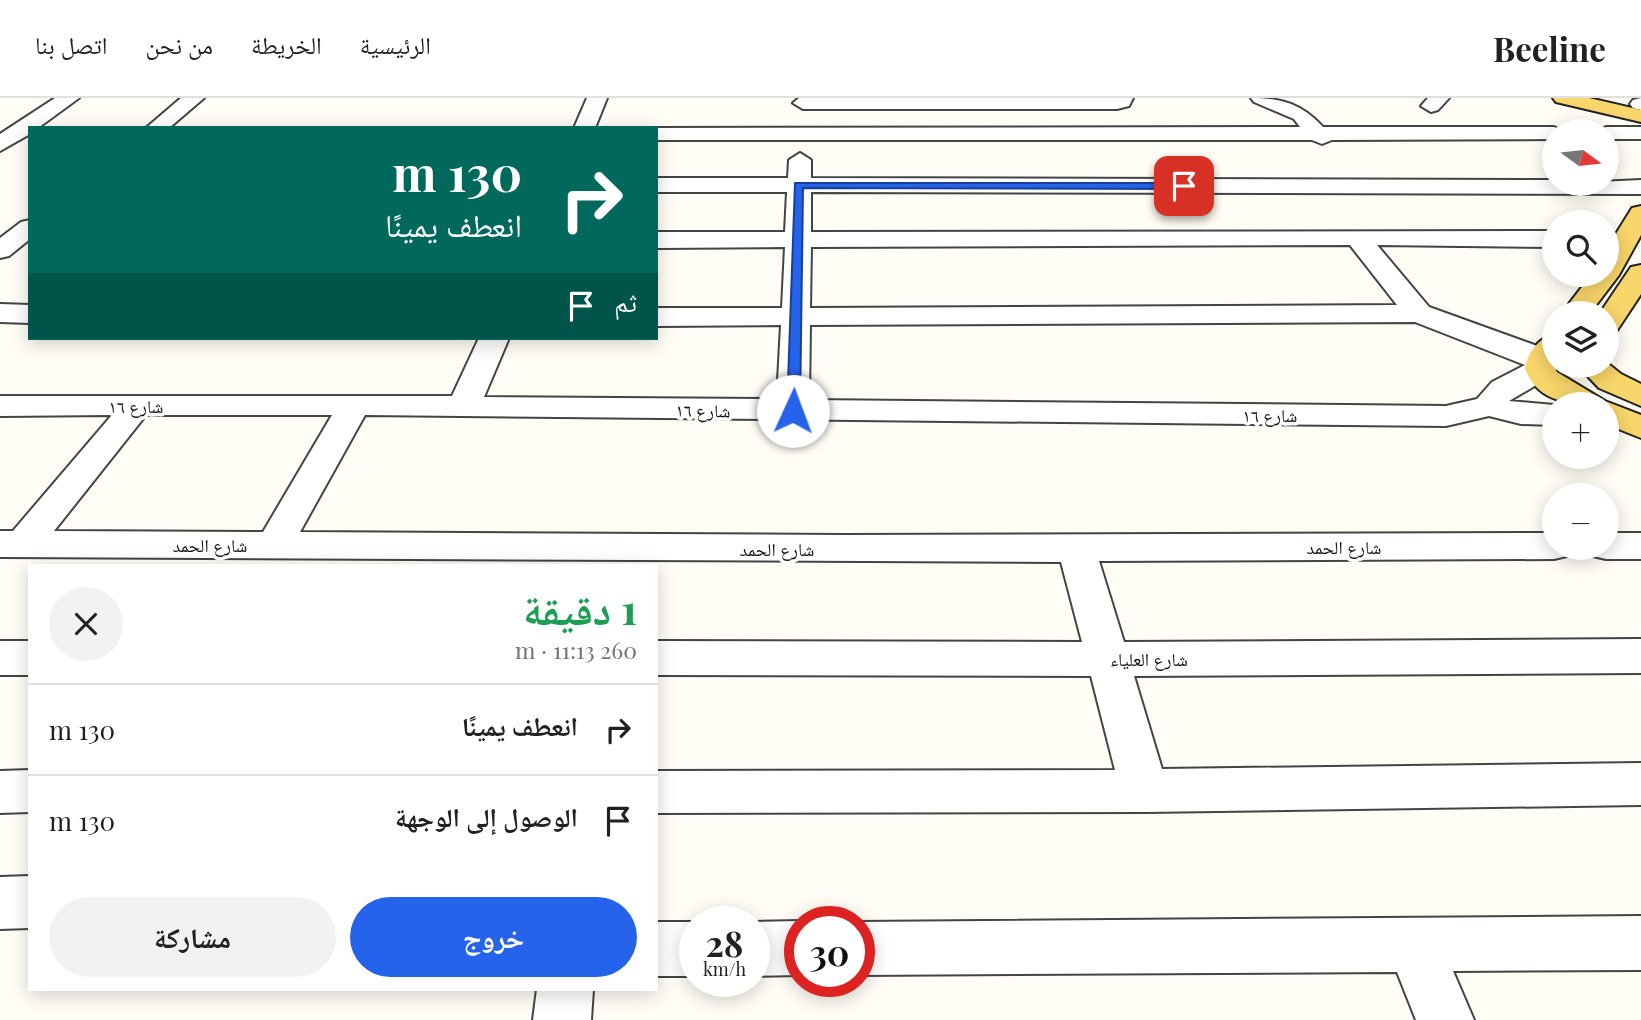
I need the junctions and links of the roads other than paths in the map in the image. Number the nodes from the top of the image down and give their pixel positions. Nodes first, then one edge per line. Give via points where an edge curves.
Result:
1 (69, 98) edge
2 (194, 98) edge
3 (597, 98) edge
4 (1123, 98) edge
5 (1261, 98) edge
6 (1563, 98) edge
7 (1613, 98) edge
8 (803, 101) edge
9 (1641, 107) edge
10 (159, 126) edge
11 (585, 126) edge
12 (1318, 133) junction
13 (1491, 133) junction
14 (1542, 133) edge
15 (1619, 133) edge
16 (1641, 133) edge
17 (658, 134) edge
18 (802, 134) junction
19 (0, 144) edge
20 (1512, 151) dead end
21 (1534, 169) dead end
22 (1542, 175) edge
23 (658, 185) edge
24 (799, 185) junction
25 (1140, 186) junction
26 (1206, 186) junction
27 (1361, 186) junction
28 (1542, 186) edge
29 (1619, 187) edge
30 (1641, 187) edge
31 (1641, 213) edge
32 (1297, 237) junction
33 (1357, 237) junction
34 (1619, 237) edge
35 (1231, 238) junction
36 (658, 240) edge
37 (799, 240) junction
38 (1542, 240) edge
39 (1641, 273) edge
40 (1596, 287) edge
41 (1585, 301) edge
42 (1619, 306) edge
43 (0, 313) edge
44 (1419, 313) junction
45 (28, 314) edge
46 (796, 316) junction
47 (658, 317) edge
48 (493, 340) edge
49 (1542, 357) edge
50 (1542, 363) edge
51 (1553, 378) edge
52 (1607, 378) edge
53 (1567, 392) edge
54 (1641, 396) edge
55 (354, 405) junction
56 (0, 406) edge
57 (137, 406) junction
58 (1489, 406) junction
59 (464, 407) junction
60 (793, 411) junction
61 (1542, 415) edge
62 (1619, 417) edge
63 (1641, 428) edge
64 (12, 544) edge
65 (1641, 545) edge
66 (1542, 546) edge
67 (1619, 546) edge
68 (1076, 548) junction
69 (254, 552) edge
70 (1641, 656) edge
71 (658, 657) edge
72 (0, 658) edge
73 (28, 658) edge
74 (1108, 658) junction
75 (1641, 784) edge
76 (28, 791) edge
77 (1145, 791) junction
78 (0, 792) edge
79 (658, 792) edge
80 (28, 902) edge
81 (0, 903) edge
82 (1641, 943) edge
83 (1413, 944) junction
84 (875, 948) edge
85 (679, 949) edge
86 (658, 950) edge
87 (565, 991) edge
88 (562, 1020) edge
89 (1445, 1020) edge

1 - 19 street
2 - 10 street
3 - 11 street
4 - 8 street via 1116,103
5 - 12 street via 1301,115
6 - 9 main road
7 - 9 main road
8 - 18 street
12 - 13 street
12 - 18 street
12 - 27 street
13 - 14 street
13 - 20 street
15 - 16 street
17 - 18 street
18 - 24 street
21 - 22 street
23 - 24 street
24 - 25 street
24 - 37 street
25 - 26 street
25 - 35 street
26 - 27 street
26 - 32 street
27 - 28 street
29 - 30 street
31 - 34 main road
32 - 33 street
32 - 35 street
33 - 38 street
33 - 44 street
35 - 37 street
36 - 37 street
37 - 46 street
39 - 42 main road
40 - 41 main road
43 - 45 street
44 - 46 street
44 - 49 street
46 - 47 street
46 - 60 street
48 - 59 street
50 - 58 street, شارع ١٦
51 - 53 main road via 1555,386
52 - 54 main road
55 - 57 street, شارع ١٦
55 - 59 street, شارع ١٦
55 - 69 street
56 - 57 street, شارع ١٦
57 - 64 street
58 - 60 street, شارع ١٦ via 1446,416
58 - 61 street, شارع ١٦
59 - 60 street, شارع ١٦
62 - 63 main road
64 - 69 street, شارع الحمد
65 - 67 street
66 - 68 street, شارع الحمد
68 - 69 street, شارع الحمد
68 - 74 street
70 - 74 street, شارع العلياء
71 - 74 street, شارع العلياء
72 - 73 street
74 - 77 street
75 - 77 street
76 - 78 street
77 - 79 street
80 - 81 street
82 - 83 street
83 - 84 street
83 - 89 street
85 - 86 street
87 - 88 street

